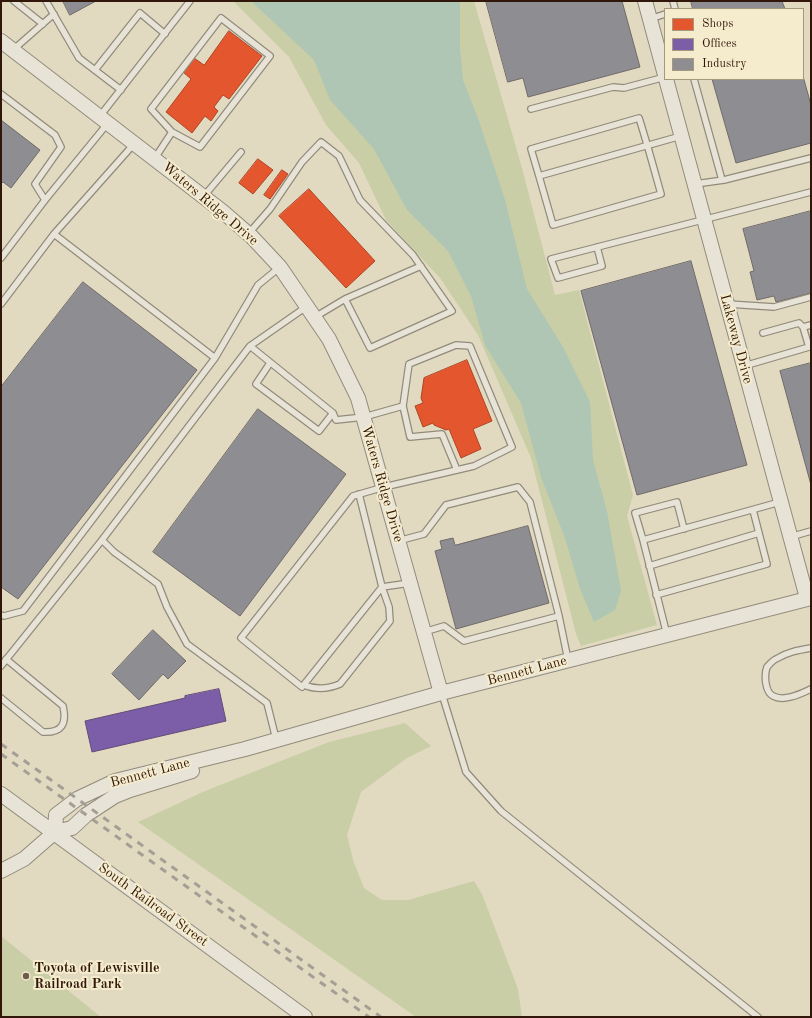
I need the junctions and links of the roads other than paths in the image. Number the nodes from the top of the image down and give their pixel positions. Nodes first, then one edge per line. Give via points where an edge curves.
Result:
1 (14, 1) edge
2 (46, 1) edge
3 (190, 1) edge
4 (645, 1) edge
5 (54, 14) junction
6 (664, 14) edge
7 (650, 19) junction
8 (42, 24) junction
9 (165, 34) junction
10 (1, 41) edge
11 (13, 50) junction
12 (95, 70) junction
13 (664, 73) edge
14 (664, 77) edge
15 (666, 80) edge
16 (694, 80) edge
17 (121, 90) junction
18 (1, 94) edge
19 (531, 109) dead end
20 (104, 120) junction
21 (172, 132) junction
22 (682, 136) junction
23 (134, 143) junction
24 (647, 145) junction
25 (241, 152) dead end
26 (811, 158) edge
27 (155, 159) junction
28 (539, 176) junction
29 (722, 180) junction
30 (695, 184) junction
31 (811, 192) edge
32 (204, 196) junction
33 (45, 200) junction
34 (704, 220) junction
35 (54, 234) junction
36 (249, 234) junction
37 (596, 247) junction
38 (1, 258) edge
39 (421, 266) junction
40 (280, 267) junction
41 (811, 297) edge
42 (345, 299) junction
43 (1, 304) edge
44 (727, 304) junction
45 (311, 311) junction
46 (811, 325) edge
47 (803, 327) junction
48 (763, 333) dead end
49 (250, 346) junction
50 (215, 358) junction
51 (270, 363) junction
52 (744, 366) junction
53 (403, 406) junction
54 (333, 413) junction
55 (364, 417) junction
56 (457, 470) junction
57 (384, 487) junction
58 (359, 494) junction
59 (781, 502) junction
60 (753, 510) junction
61 (684, 529) junction
62 (811, 531) edge
63 (759, 533) junction
64 (790, 537) junction
65 (102, 540) junction
66 (643, 540) junction
67 (398, 541) junction
68 (649, 566) junction
69 (410, 583) junction
70 (382, 587) junction
71 (656, 596) junction
72 (809, 598) edge
73 (1, 615) edge
74 (559, 616) junction
75 (424, 632) junction
76 (667, 635) junction
77 (811, 648) edge
78 (6, 659) junction
79 (568, 660) junction
80 (1, 666) edge
81 (304, 685) junction
82 (811, 689) edge
83 (441, 693) junction
84 (1, 698) edge
85 (276, 740) junction
86 (245, 749) junction
87 (1, 794) edge
88 (54, 832) junction
89 (1, 871) edge
90 (305, 1017) edge
91 (758, 1017) edge

1 - 8 lane
2 - 5 lane
3 - 9 lane
4 - 7 street, Lakeway Drive
5 - 8 lane
5 - 12 lane via 79,58
6 - 7 lane
7 - 13 street, Lakeway Drive
8 - 11 lane
9 - 12 lane via 140,13
9 - 17 lane
10 - 11 street, Waters Ridge Drive
11 - 20 street, Waters Ridge Drive
12 - 17 lane
14 - 19 lane via 624,88 613,87
15 - 22 street, Lakeway Drive
16 - 29 lane
17 - 20 lane
18 - 33 lane via 55,135 61,147 35,184
20 - 23 street, Waters Ridge Drive
20 - 33 lane
21 - 21 lane via 200,147 270,56 222,18 151,109
21 - 27 lane
22 - 24 lane
22 - 30 street, Lakeway Drive
23 - 27 street, Waters Ridge Drive
23 - 35 lane
24 - 28 lane
24 - 28 lane via 639,118 582,134 531,149
24 - 28 lane via 661,194 552,225
25 - 32 lane
26 - 29 lane
27 - 32 street, Waters Ridge Drive
29 - 30 lane
30 - 34 street, Lakeway Drive
31 - 34 lane
32 - 36 street, Waters Ridge Drive
33 - 38 lane
34 - 37 lane
34 - 44 street, Lakeway Drive
35 - 43 lane
35 - 50 lane
36 - 39 lane via 270,209 302,162 321,142 339,156 360,200
36 - 40 street, Waters Ridge Drive
37 - 37 lane via 551,259 558,278 602,266
39 - 42 lane
39 - 42 lane via 452,311 370,348
40 - 45 street, Waters Ridge Drive
40 - 50 lane via 258,284
41 - 44 lane via 774,307
42 - 45 lane
44 - 52 street, Lakeway Drive
45 - 49 lane
45 - 55 street, Waters Ridge Drive via 344,367
46 - 47 lane
47 - 48 lane via 799,324
47 - 52 lane via 809,347
49 - 51 lane
49 - 65 lane
50 - 73 lane via 23,611
51 - 54 lane
51 - 54 lane via 256,384 319,431
52 - 59 street, Lakeway Drive
53 - 55 lane
53 - 56 lane via 410,437 442,434
53 - 56 lane via 409,364 456,345 470,346 512,447 474,466
54 - 55 lane via 336,420
55 - 57 street, Waters Ridge Drive
56 - 57 lane
57 - 58 lane
57 - 67 street, Waters Ridge Drive
58 - 70 lane
58 - 81 lane via 353,496 241,638 302,687
59 - 60 lane
59 - 64 street, Lakeway Drive
60 - 61 lane
60 - 63 lane
61 - 66 lane
61 - 66 lane via 677,502 635,513
62 - 64 lane
63 - 68 lane
63 - 71 lane via 767,564
64 - 72 street, Lakeway Drive
65 - 78 lane
65 - 85 lane via 114,552 158,584 186,644 267,703
66 - 68 lane
67 - 69 street, Waters Ridge Drive
67 - 74 lane via 424,534 446,505 518,487 530,502
68 - 71 lane
69 - 70 lane
69 - 75 street, Waters Ridge Drive
70 - 81 lane
70 - 81 lane via 389,607 390,621 340,684 332,688 312,689
71 - 76 lane
72 - 76 street, Bennett Lane
74 - 75 lane via 464,641 444,626
74 - 79 lane
75 - 83 street, Waters Ridge Drive
76 - 79 street, Bennett Lane
77 - 82 lane via 789,652 775,659 767,667 765,677 768,691 772,696 792,697
78 - 80 lane
78 - 84 lane via 62,706 65,720 60,728 52,732 43,732
79 - 83 street, Bennett Lane
83 - 85 street, Bennett Lane
83 - 91 lane via 466,772 501,811
85 - 86 street, Bennett Lane
86 - 88 street, Bennett Lane via 193,771 115,796 86,815 72,828
86 - 88 street, Bennett Lane via 115,781 78,799 56,814
87 - 88 street, South Railroad Street
88 - 89 street, Bennett Lane via 24,859
88 - 90 street, South Railroad Street

